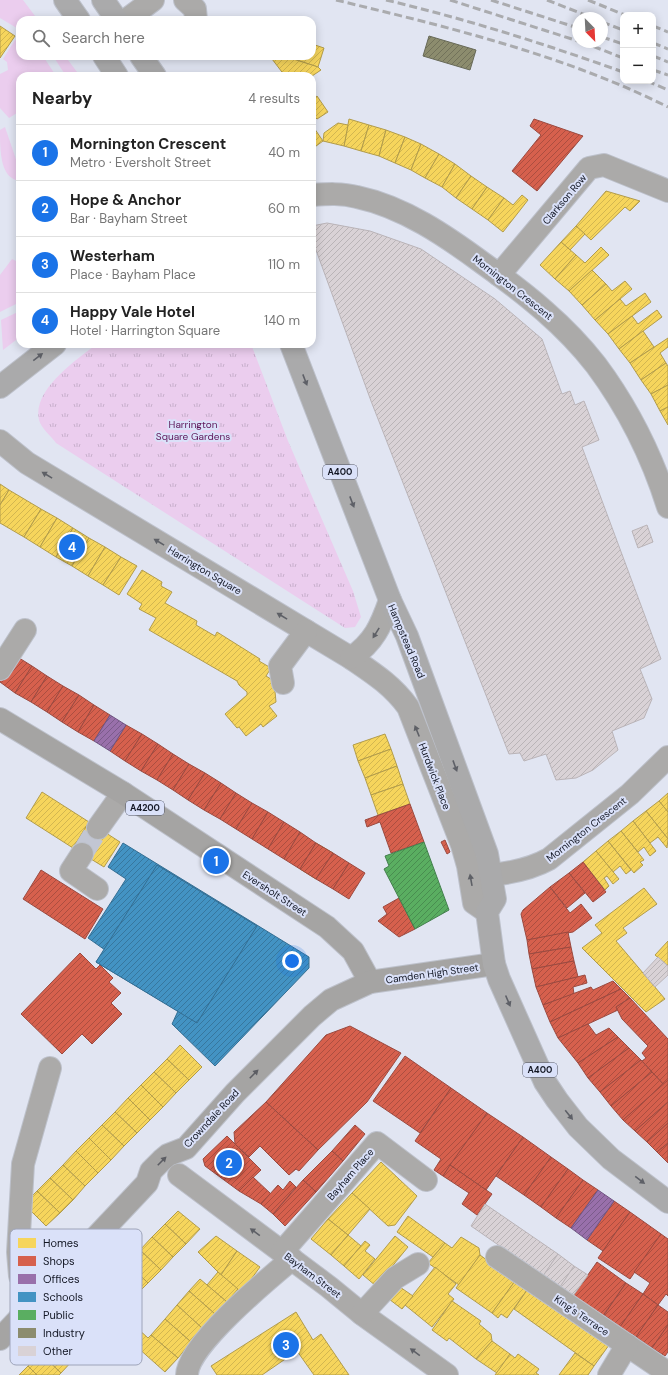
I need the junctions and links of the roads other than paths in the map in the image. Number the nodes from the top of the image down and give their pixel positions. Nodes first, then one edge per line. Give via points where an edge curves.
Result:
1 (65, 0) edge
2 (103, 0) edge
3 (153, 0) edge
4 (185, 0) edge
5 (76, 16) edge
6 (114, 16) edge
7 (131, 16) edge
8 (196, 16) edge
9 (107, 60) edge
10 (144, 60) edge
11 (114, 72) edge
12 (152, 72) edge
13 (668, 191) edge
14 (316, 196) edge
15 (499, 275) junction
16 (50, 348) edge
17 (294, 348) edge
18 (0, 387) edge
19 (0, 440) edge
20 (665, 486) edge
21 (668, 507) edge
22 (390, 600) junction
23 (25, 630) dead end
24 (306, 631) junction
25 (351, 658) junction
26 (0, 668) edge
27 (283, 683) dead end
28 (0, 719) edge
29 (668, 757) edge
30 (123, 793) junction
31 (98, 828) tunnel mouth
32 (82, 854) tunnel mouth
33 (490, 875) junction
34 (97, 889) dead end
35 (487, 912) junction
36 (494, 964) junction
37 (370, 982) junction
38 (50, 1068) dead end
39 (186, 1148) junction
40 (179, 1175) junction
41 (426, 1180) dead end
42 (147, 1183) junction
43 (668, 1202) edge
44 (19, 1229) edge
45 (104, 1229) edge
46 (287, 1255) junction
47 (497, 1257) dead end
48 (418, 1264) dead end
49 (362, 1314) junction
50 (10, 1329) edge
51 (0, 1339) edge
52 (627, 1345) junction
53 (668, 1373) edge
54 (187, 1375) edge
55 (446, 1375) edge
56 (609, 1375) edge

1 - 5 highway
2 - 6 highway
3 - 7 street
4 - 8 street via 195,9
9 - 11 highway
10 - 12 highway
13 - 15 street, Clarkson Row via 604,165 589,168
14 - 15 street, Mornington Crescent via 357,196 375,202 436,230
15 - 20 street, Mornington Crescent via 561,324 595,365 632,421
18 -> 16 highway
17 -> 22 highway, Hampstead Road / A400
24 -> 19 street, Harrington Square via 27,463
20 - 21 street, Mornington Crescent
22 -> 25 street via 380,627 371,641
22 -> 33 highway, Hampstead Road / A400 via 407,636 467,799 487,854
23 - 26 street
24 - 25 street, Harrington Square
24 - 27 street via 280,666
35 -> 25 street, Hurdwick Place via 474,903 462,845 408,707 384,680
28 - 30 main road, Eversholt Street / A4200
29 - 33 street, Mornington Crescent via 630,794 549,859 513,873
30 - 31 street
30 - 37 main road, Eversholt Street / A4200 via 339,936 353,951
32 - 34 street via 71,871
33 - 35 highway, Hampstead Road / A400 via 495,899
35 - 36 highway, Hampstead Road / A400
36 - 37 main road, Camden High Street
36 -> 43 highway, A400 via 545,1082 557,1100 578,1127 611,1159
39 -> 37 main road, Crowndale Road via 235,1093 312,1016 337,996
38 - 44 street via 23,1164
39 - 40 street
42 -> 39 main road, Crowndale Road via 151,1171 168,1155
40 - 42 street
46 -> 40 street, Bayham Street
41 - 46 street, Bayham Place via 377,1143
42 - 45 main road, Crowndale Road
46 - 49 street, Bayham Street
46 - 54 street, Bayham Place via 195,1352
47 - 52 street, King's Terrace
48 - 49 street via 395,1278
55 -> 49 street, Bayham Street
50 - 51 main road, Crowndale Road
52 - 53 street, King's Terrace
52 - 56 street

